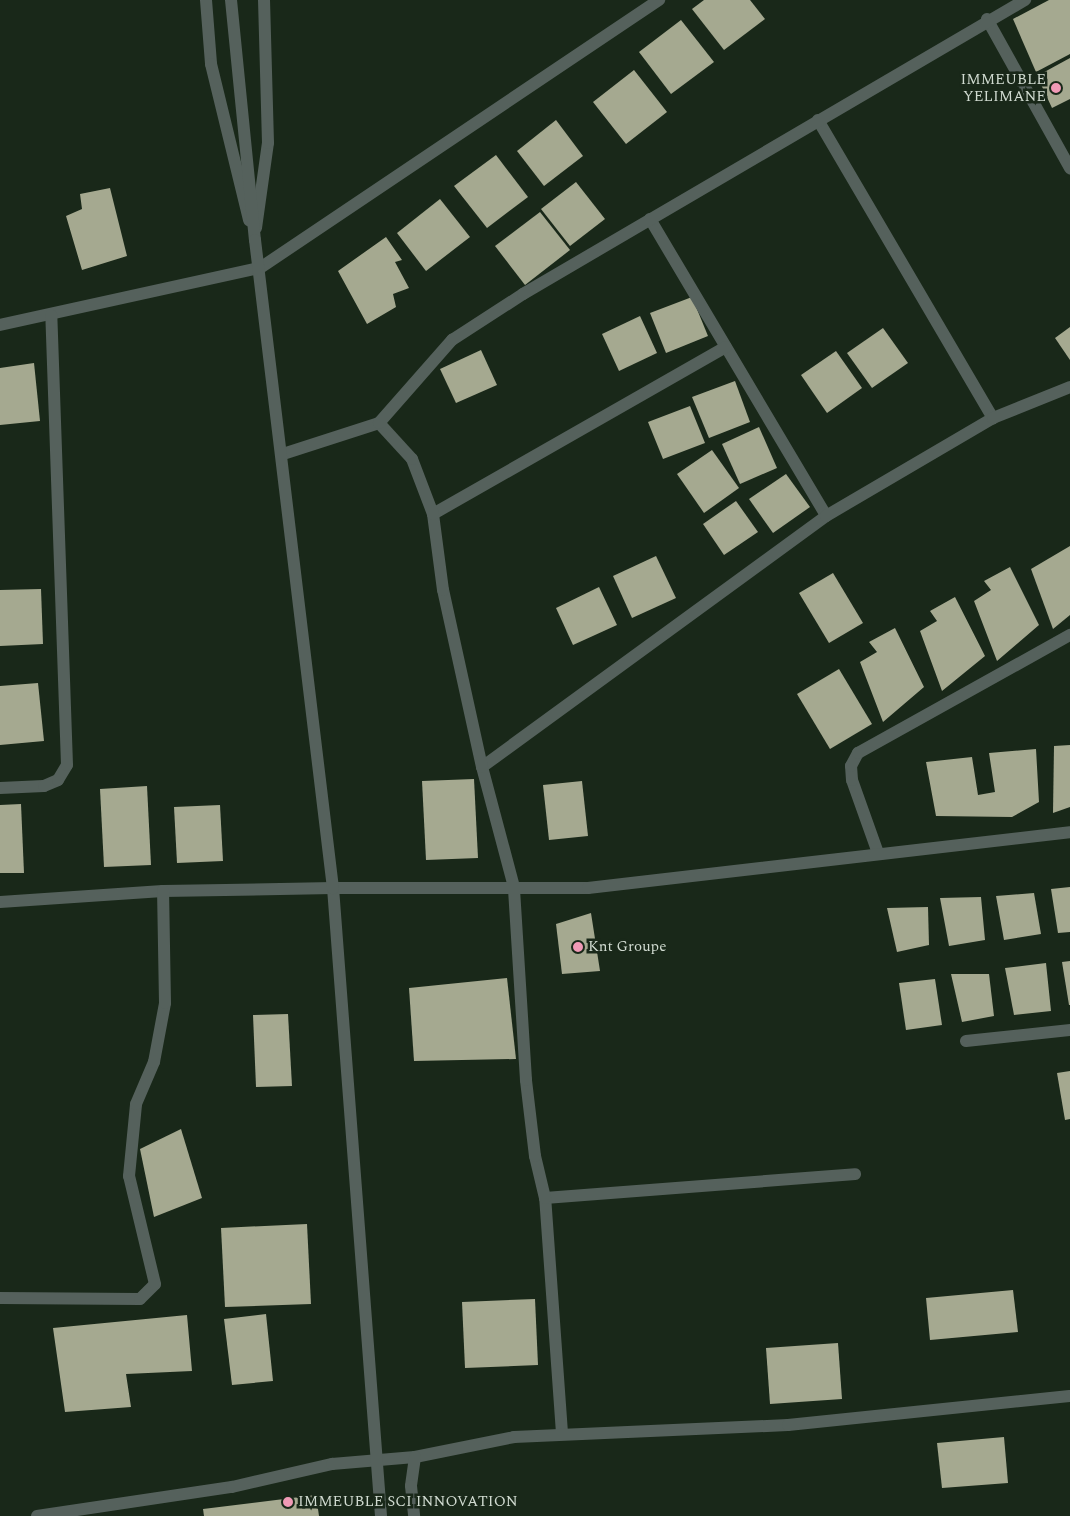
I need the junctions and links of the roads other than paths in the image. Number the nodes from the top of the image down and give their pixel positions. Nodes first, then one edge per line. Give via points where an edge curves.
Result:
1 (206, 0) edge
2 (231, 0) edge
3 (264, 0) edge
4 (659, 0) edge
5 (1025, 0) edge
6 (987, 19) junction
7 (818, 120) junction
8 (1070, 168) edge
9 (650, 219) junction
10 (255, 240) junction
11 (260, 268) junction
12 (51, 315) junction
13 (0, 325) edge
14 (726, 347) junction
15 (1070, 387) edge
16 (993, 418) junction
17 (379, 422) junction
18 (283, 454) junction
19 (432, 514) junction
20 (826, 516) junction
21 (1070, 635) edge
22 (482, 767) junction
23 (0, 788) edge
24 (1070, 832) edge
25 (878, 853) junction
26 (514, 887) junction
27 (333, 888) junction
28 (163, 891) junction
29 (0, 902) edge
30 (1070, 1030) edge
31 (966, 1042) dead end
32 (855, 1174) dead end
33 (545, 1198) junction
34 (0, 1298) edge
35 (1070, 1396) edge
36 (562, 1433) junction
37 (416, 1457) junction
38 (377, 1462) junction
39 (37, 1516) edge
40 (381, 1516) edge
41 (414, 1516) edge

1 - 10 street via 211,64
2 - 10 street
3 - 10 street via 268,143
4 - 11 street
5 - 6 street
6 - 7 street
6 - 8 street
7 - 9 street
7 - 16 street
9 - 14 street
9 - 17 street via 452,340
10 - 11 street
11 - 12 street
11 - 18 street
12 - 13 street
12 - 23 street via 67,765 58,780 44,786
14 - 19 street
14 - 20 street
15 - 16 street
16 - 20 street
17 - 18 street
17 - 19 street via 412,459
18 - 27 street
19 - 22 street via 443,590
20 - 22 street
21 - 25 street via 858,753 851,766 852,780
22 - 26 street
24 - 25 street
25 - 26 street via 588,888
26 - 27 street
26 - 33 street via 526,1080 535,1156
27 - 28 street
27 - 38 street
28 - 29 street
28 - 34 street via 165,1003 154,1062 136,1104 129,1176 155,1284 140,1299
30 - 31 street
32 - 33 street
33 - 36 street
35 - 36 street via 788,1425
36 - 37 street via 514,1437
37 - 38 street
37 - 41 street via 411,1486
38 - 39 street via 332,1464 232,1487
38 - 40 street

